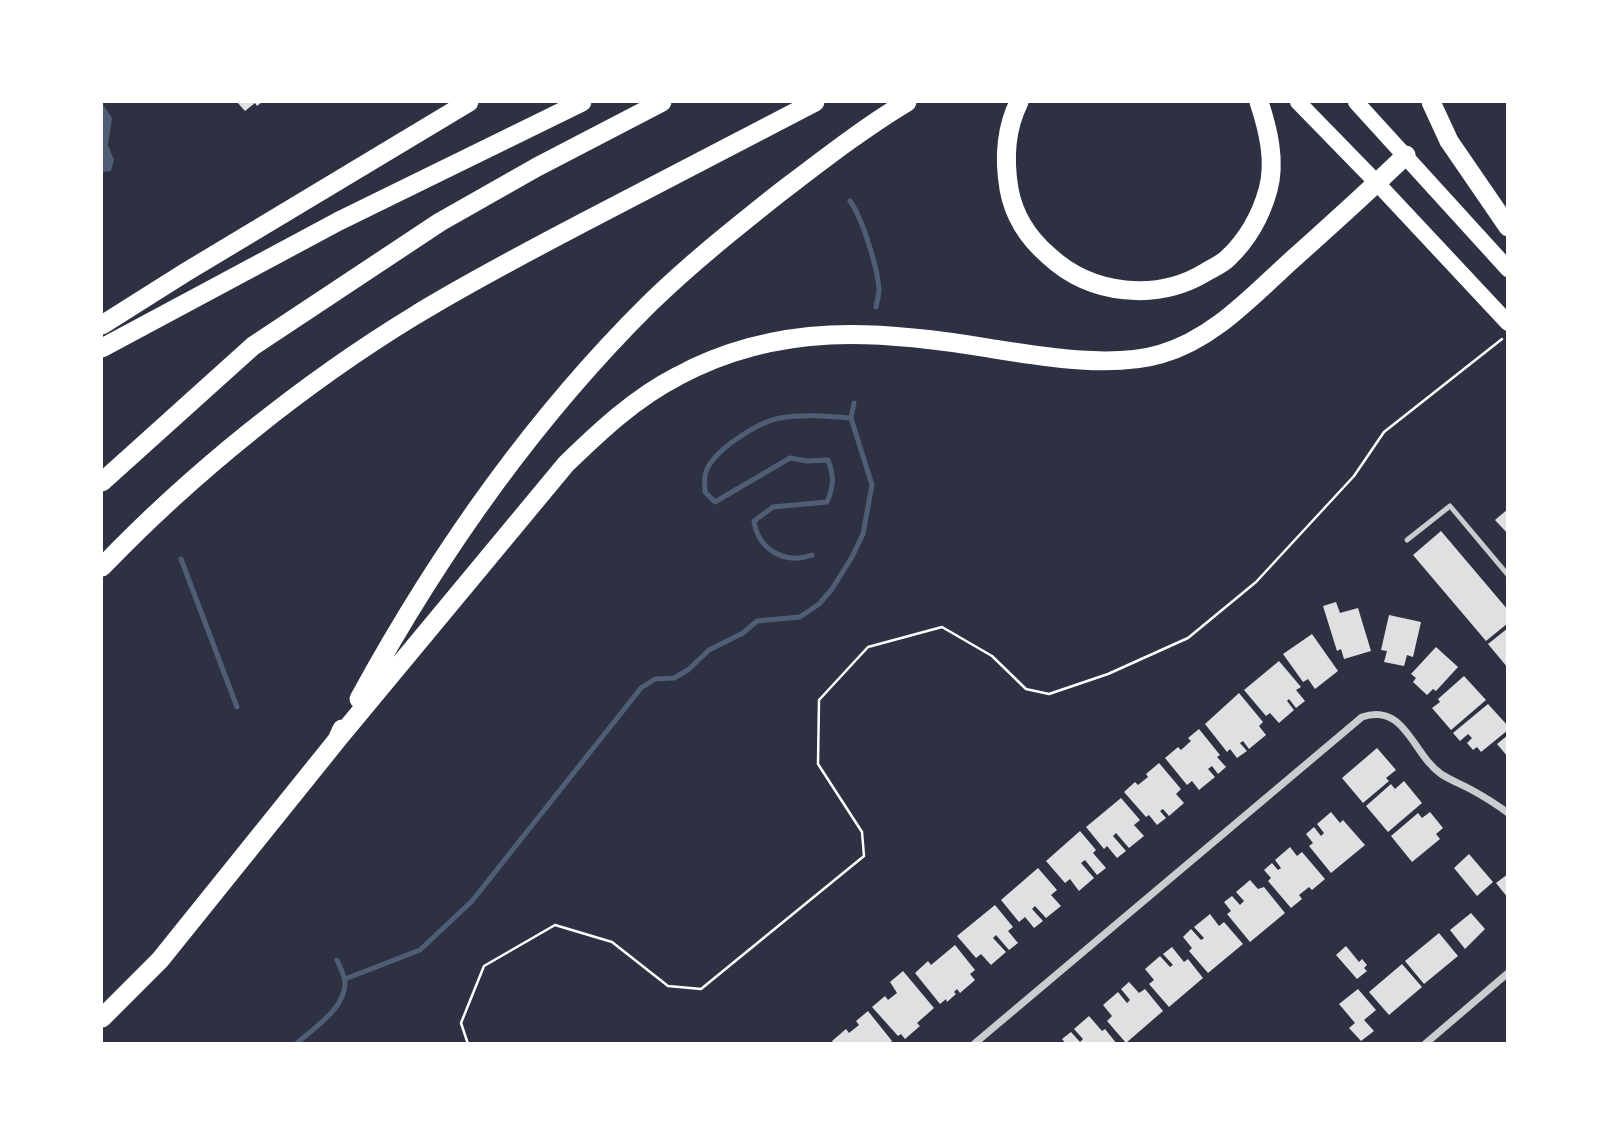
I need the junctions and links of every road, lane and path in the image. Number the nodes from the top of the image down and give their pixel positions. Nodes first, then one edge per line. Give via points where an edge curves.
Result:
1 (469, 102) edge
2 (582, 102) edge
3 (662, 102) edge
4 (815, 102) edge
5 (907, 102) edge
6 (1019, 102) edge
7 (1259, 102) edge
8 (1298, 102) edge
9 (1356, 102) edge
10 (1431, 102) edge
11 (1406, 155) junction
12 (1377, 183) junction
13 (1507, 228) edge
14 (1507, 269) edge
15 (1507, 323) edge
16 (102, 325) edge
17 (1507, 335) edge
18 (102, 348) edge
19 (102, 482) edge
20 (1407, 540) dead end
21 (102, 567) edge
22 (1507, 575) edge
23 (337, 740) junction
24 (1507, 813) edge
25 (1507, 973) edge
26 (102, 1018) edge
27 (468, 1044) edge
28 (974, 1044) edge
29 (1425, 1044) edge

1 - 16 highway
2 - 18 highway via 351,215
3 - 19 highway via 440,222 253,346
4 - 21 highway via 414,316 321,378 208,468
5 - 23 highway via 805,173 715,244 649,304 572,387 491,489 397,628
6 - 7 highway via 1008,130 1005,164 1011,200 1023,228 1058,265 1079,278 1148,292 1192,281 1227,260 1255,223 1269,188 1272,162
8 - 12 main road
9 - 11 main road
10 - 13 highway via 1449,141
11 - 12 highway
11 - 14 main road
12 - 15 main road
12 - 23 highway via 1200,339 1163,354 1115,361 1031,355 921,337 832,334 745,349 678,376 605,425 566,464
17 - 27 path via 1384,432 1354,476 1256,582 1188,638 1049,694 1026,689 992,656 942,627 868,647 819,700 818,764 862,832 864,856 701,989 668,986 612,942 555,925 484,966 461,1023
20 - 22 lane via 1450,506
23 - 26 highway via 160,960
24 - 28 street via 1438,773 1397,722 1385,715 1362,717
25 - 29 street

